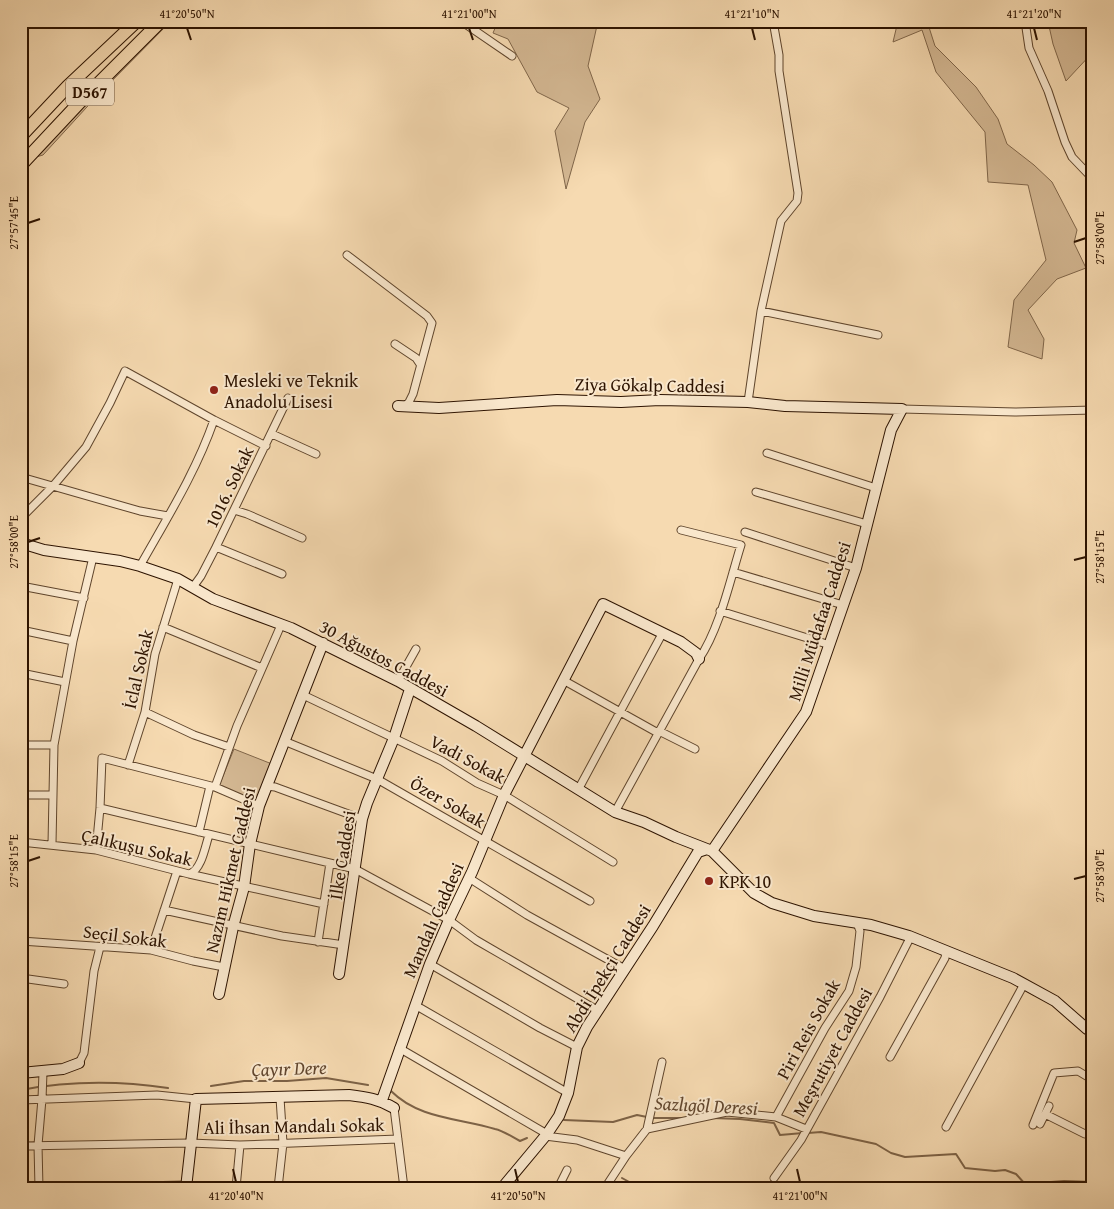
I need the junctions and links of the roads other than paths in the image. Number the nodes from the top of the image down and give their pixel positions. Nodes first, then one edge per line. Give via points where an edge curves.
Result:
1 (137, 21) edge
2 (161, 21) edge
3 (461, 21) edge
4 (773, 21) edge
5 (1025, 21) edge
6 (512, 56) dead end
7 (21, 136) edge
8 (21, 165) edge
9 (1093, 179) edge
10 (347, 255) dead end
11 (761, 311) junction
12 (878, 335) dead end
13 (395, 344) dead end
14 (420, 364) junction
15 (288, 398) dead end
16 (748, 402) junction
17 (401, 406) joint
18 (902, 409) junction
19 (1093, 410) edge
20 (214, 420) junction
21 (272, 434) junction
22 (266, 446) junction
23 (768, 453) dead end
24 (316, 454) dead end
25 (21, 477) edge
26 (53, 486) junction
27 (876, 488) junction
28 (756, 492) dead end
29 (234, 510) junction
30 (168, 516) junction
31 (21, 518) edge
32 (867, 524) junction
33 (681, 530) dead end
34 (745, 532) dead end
35 (302, 538) dead end
36 (21, 543) edge
37 (216, 548) junction
38 (93, 557) junction
39 (140, 566) junction
40 (856, 568) junction
41 (733, 572) junction
42 (282, 574) dead end
43 (178, 579) junction
44 (21, 586) edge
45 (192, 587) junction
46 (84, 598) junction
47 (843, 605) junction
48 (720, 611) junction
49 (281, 624) junction
50 (163, 627) junction
51 (21, 630) edge
52 (662, 634) junction
53 (73, 641) junction
54 (323, 643) junction
55 (830, 645) junction
56 (416, 649) dead end
57 (699, 659) junction
58 (262, 668) junction
59 (21, 673) edge
60 (563, 680) junction
61 (398, 681) junction
62 (65, 682) junction
63 (410, 689) junction
64 (303, 695) junction
65 (145, 712) junction
66 (621, 713) junction
67 (659, 732) junction
68 (394, 738) junction
69 (284, 741) junction
70 (21, 744) edge
71 (54, 745) junction
72 (229, 747) junction
73 (695, 749) dead end
74 (524, 757) junction
75 (128, 765) junction
76 (377, 779) junction
77 (266, 786) junction
78 (212, 787) junction
79 (578, 790) junction
80 (21, 795) edge
81 (52, 795) junction
82 (504, 795) junction
83 (259, 806) junction
84 (100, 808) junction
85 (615, 812) junction
86 (362, 820) junction
87 (200, 832) junction
88 (209, 834) junction
89 (486, 840) junction
90 (21, 842) edge
91 (52, 844) junction
92 (250, 844) junction
93 (96, 850) junction
94 (710, 850) junction
95 (613, 862) dead end
96 (330, 863) junction
97 (355, 869) junction
98 (177, 871) junction
99 (189, 874) junction
100 (469, 878) junction
101 (244, 887) junction
102 (590, 901) dead end
103 (324, 904) junction
104 (164, 910) junction
105 (449, 920) junction
106 (857, 923) junction
107 (233, 926) junction
108 (909, 936) junction
109 (21, 941) edge
110 (318, 942) junction
111 (344, 946) junction
112 (100, 947) junction
113 (151, 950) junction
114 (946, 951) junction
115 (430, 964) junction
116 (224, 967) junction
117 (625, 969) junction
118 (339, 974) dead end
119 (21, 978) edge
120 (64, 984) dead end
121 (1024, 984) junction
122 (219, 994) dead end
123 (415, 1005) junction
124 (597, 1010) junction
125 (1093, 1032) edge
126 (399, 1048) junction
127 (577, 1048) junction
128 (890, 1057) dead end
129 (662, 1062) dead end
130 (79, 1063) joint
131 (43, 1072) junction
132 (21, 1074) edge
133 (1093, 1080) edge
134 (568, 1093) junction
135 (42, 1098) junction
136 (280, 1098) junction
137 (196, 1099) junction
138 (21, 1100) edge
139 (382, 1100) junction
140 (1049, 1106) dead end
141 (394, 1108) joint
142 (1045, 1114) junction
143 (776, 1117) junction
144 (946, 1127) dead end
145 (647, 1129) junction
146 (806, 1129) junction
147 (1093, 1132) edge
148 (546, 1135) junction
149 (398, 1139) junction
150 (190, 1143) junction
151 (283, 1143) junction
152 (240, 1145) junction
153 (21, 1146) edge
154 (38, 1146) junction
155 (626, 1156) junction
156 (567, 1170) dead end
157 (774, 1178) dead end
158 (186, 1186) edge
159 (39, 1188) edge
160 (45, 1188) edge
161 (236, 1188) edge
162 (278, 1188) edge
163 (404, 1188) edge
164 (502, 1188) edge
165 (558, 1188) edge
166 (605, 1188) edge

1 - 7 highway, D567
2 - 8 highway, D567
3 - 6 street
4 - 11 street via 798,193 797,201 781,221
5 - 9 street via 1029,48 1048,90 1065,142 1072,157
10 - 14 street via 429,318 432,323
11 - 12 street
11 - 16 street
13 - 14 street
14 - 17 street via 413,394 409,402
15 - 21 street, 1016. Sokak
16 - 17 street, Ziya Gökalp Caddesi via 557,400 439,408
16 - 18 street, Ziya Gökalp Caddesi
18 - 19 street
18 - 27 street, Milli Müdafaa Caddesi via 891,430
20 - 22 street
20 - 26 street via 125,371 86,446
20 - 30 street via 204,448
21 - 22 street, 1016. Sokak
21 - 24 street
22 - 29 street, 1016. Sokak
23 - 27 street
25 - 26 street
26 - 30 street
26 - 31 street
27 - 32 street, Milli Müdafaa Caddesi
28 - 32 street
29 - 35 street
29 - 37 street, 1016. Sokak
30 - 39 street
32 - 40 street, Milli Müdafaa Caddesi
33 - 41 street via 741,545
34 - 40 street
36 - 38 street, 30 Ağustos Caddesi
37 - 42 street
37 - 45 street, 1016. Sokak
38 - 39 street, 30 Ağustos Caddesi
38 - 46 street
39 - 43 street, 30 Ağustos Caddesi
40 - 47 street, Milli Müdafaa Caddesi
41 - 47 street
41 - 48 street
43 - 45 street, 30 Ağustos Caddesi
43 - 50 street, İclal Sokak
44 - 46 street
45 - 49 street, 30 Ağustos Caddesi via 213,599
46 - 53 street
47 - 55 street, Milli Müdafaa Caddesi
48 - 55 street
48 - 57 street via 707,647
49 - 54 street, 30 Ağustos Caddesi
49 - 58 street
50 - 58 street
50 - 65 street, İclal Sokak
51 - 53 street
52 - 57 street via 681,642
52 - 60 street, Mandalı Caddesi via 602,604
52 - 66 street
53 - 62 street
54 - 61 street, 30 Ağustos Caddesi
54 - 64 street, Nazım Hikmet Caddesi
55 - 94 street, Milli Müdafaa Caddesi via 806,712
56 - 61 street
57 - 67 street
58 - 72 street
59 - 62 street
60 - 66 street
60 - 74 street, Mandalı Caddesi
61 - 63 street, 30 Ağustos Caddesi
62 - 71 street
63 - 68 street, İlke Caddesi
63 - 74 street, 30 Ağustos Caddesi
64 - 68 street, Vadi Sokak
64 - 69 street, Nazım Hikmet Caddesi
65 - 72 street
65 - 75 street, İclal Sokak
66 - 67 street
66 - 79 street
67 - 73 street
67 - 85 street
68 - 76 street, İlke Caddesi
68 - 82 street, Vadi Sokak via 442,761 477,784
69 - 76 street, Özer Sokak
69 - 77 street, Nazım Hikmet Caddesi
70 - 71 street
71 - 81 street
72 - 78 street
74 - 79 street, 30 Ağustos Caddesi
74 - 82 street, Mandalı Caddesi
75 - 78 street
75 - 84 street via 102,758
76 - 86 street, İlke Caddesi
76 - 89 street, Özer Sokak
77 - 83 street, Nazım Hikmet Caddesi
77 - 86 street
78 - 83 street
78 - 87 street
79 - 85 street, 30 Ağustos Caddesi
80 - 81 street
81 - 91 street
82 - 89 street, Mandalı Caddesi
82 - 95 street, Vadi Sokak
83 - 92 street, Nazım Hikmet Caddesi
84 - 87 street
84 - 93 street
85 - 94 street, 30 Ağustos Caddesi
86 - 97 street, İlke Caddesi
87 - 88 street
88 - 92 street
88 - 99 street via 196,871
89 - 100 street, Mandalı Caddesi
89 - 102 street, Özer Sokak
90 - 91 street, Çalıkuşu Sokak
91 - 93 street, Çalıkuşu Sokak
92 - 96 street
92 - 101 street, Nazım Hikmet Caddesi
93 - 98 street, Çalıkuşu Sokak
94 - 106 street via 754,893 772,903 814,916
94 - 117 street, Abdi İpekçi Caddesi via 698,852
96 - 97 street
96 - 103 street
97 - 105 street
97 - 111 street, İlke Caddesi
98 - 99 street, Çalıkuşu Sokak
98 - 104 street
99 - 101 street, Çalıkuşu Sokak
100 - 105 street, Mandalı Caddesi
100 - 117 street via 527,915
101 - 103 street, Çalıkuşu Sokak
101 - 107 street, Nazım Hikmet Caddesi
103 - 110 street
104 - 107 street
104 - 113 street
105 - 115 street, Mandalı Caddesi
105 - 124 street via 476,940
106 - 108 street
106 - 143 street, Piri Reis Sokak via 860,931 856,967 849,990
107 - 110 street
107 - 116 street, Nazım Hikmet Caddesi
108 - 114 street
108 - 146 street, Meşrutiyet Caddesi via 880,997
109 - 112 street, Seçil Sokak
110 - 111 street
111 - 118 street, İlke Caddesi
112 - 113 street, Seçil Sokak
112 - 130 street via 84,1053
113 - 116 street, Seçil Sokak
114 - 121 street
114 - 128 street
115 - 123 street, Mandalı Caddesi
115 - 127 street
116 - 122 street, Nazım Hikmet Caddesi
117 - 124 street, Abdi İpekçi Caddesi
119 - 120 street
121 - 125 street via 1055,1001
121 - 144 street
123 - 126 street, Mandalı Caddesi
123 - 134 street
124 - 127 street, Abdi İpekçi Caddesi
126 - 139 street, Mandalı Caddesi
126 - 148 street
127 - 134 street, Abdi İpekçi Caddesi
129 - 145 street
130 - 131 street
131 - 132 street
131 - 135 street
133 - 142 street via 1078,1071 1054,1073 1036,1125
134 - 148 street, Abdi İpekçi Caddesi via 559,1116
135 - 137 street via 157,1095
135 - 138 street
135 - 154 street
136 - 137 street
136 - 139 street via 349,1095
136 - 151 street
137 - 150 street
139 - 141 street
140 - 142 street
141 - 149 street
142 - 147 street via 1085,1134
143 - 145 street via 727,1112
143 - 146 street
145 - 155 street
146 - 157 street, Meşrutiyet Caddesi
148 - 155 street via 577,1140
148 - 164 street, Abdi İpekçi Caddesi
149 - 151 street, Ali İhsan Mandalı Sokak
149 - 163 street
150 - 152 street, Ali İhsan Mandalı Sokak
150 - 154 street, Ali İhsan Mandalı Sokak
150 - 158 street
151 - 152 street, Ali İhsan Mandalı Sokak
151 - 162 street
152 - 161 street
153 - 154 street, Ali İhsan Mandalı Sokak
154 - 159 street
155 - 166 street
156 - 165 street
158 - 160 street

